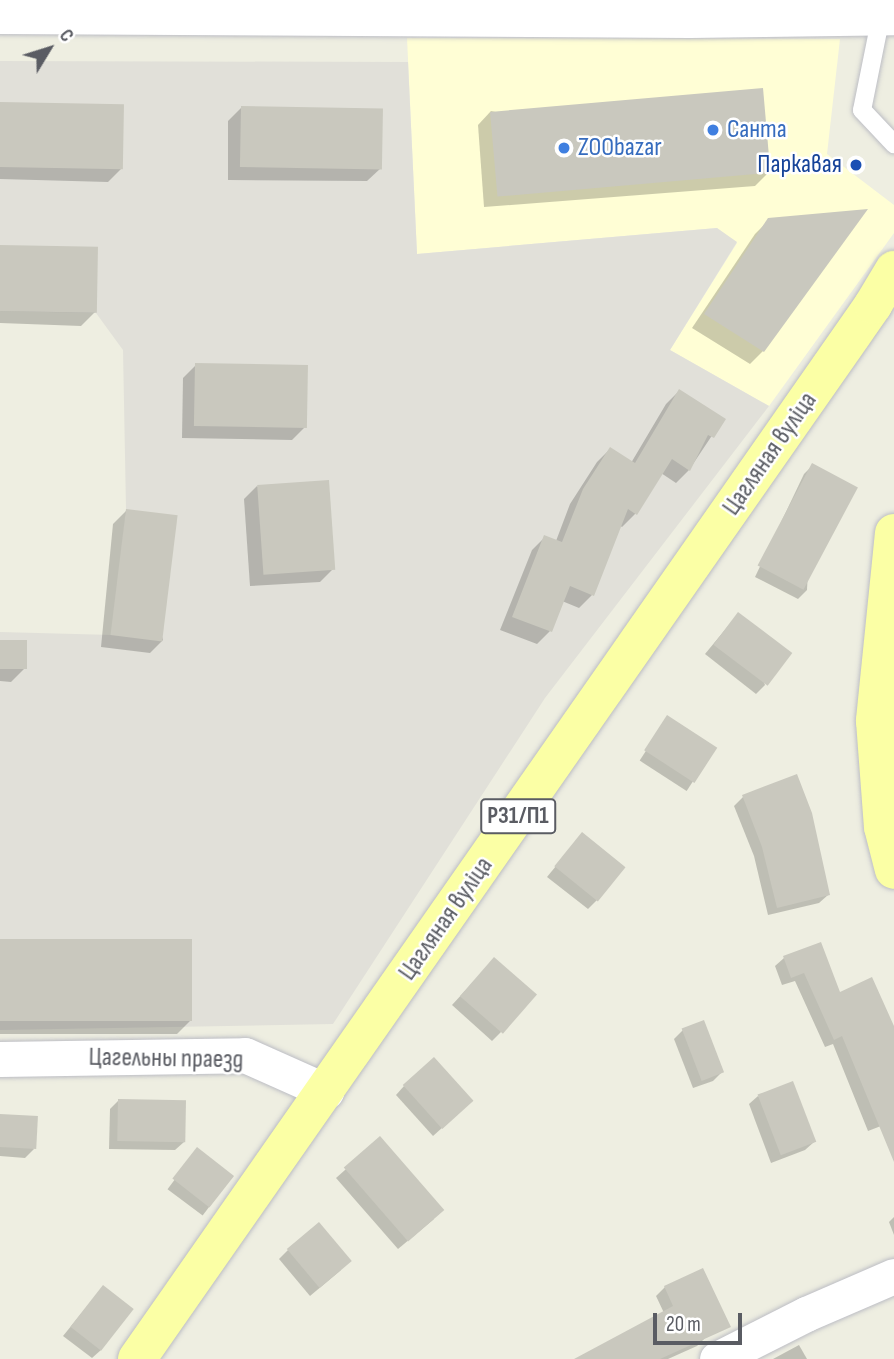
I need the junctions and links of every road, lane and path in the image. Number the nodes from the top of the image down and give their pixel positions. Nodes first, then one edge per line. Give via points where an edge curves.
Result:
1 (224, 8) edge
2 (780, 9) edge
3 (692, 10) edge
4 (889, 13) edge
5 (0, 15) edge
6 (894, 144) edge
7 (894, 270) edge
8 (894, 533) edge
9 (894, 870) edge
10 (0, 1059) edge
11 (327, 1091) junction
12 (894, 1276) edge
13 (137, 1359) edge
14 (717, 1359) edge

1 - 3 street
1 - 5 street
2 - 3 street
2 - 4 street
4 - 6 lane via 862,110
7 - 11 main road, Цагляная вуліца / Р31/П1
8 - 9 main road via 875,721 883,827
10 - 11 street, Цагельны праезд via 244,1055
11 - 13 main road, Цагляная вуліца / Р31/П1
12 - 14 street

